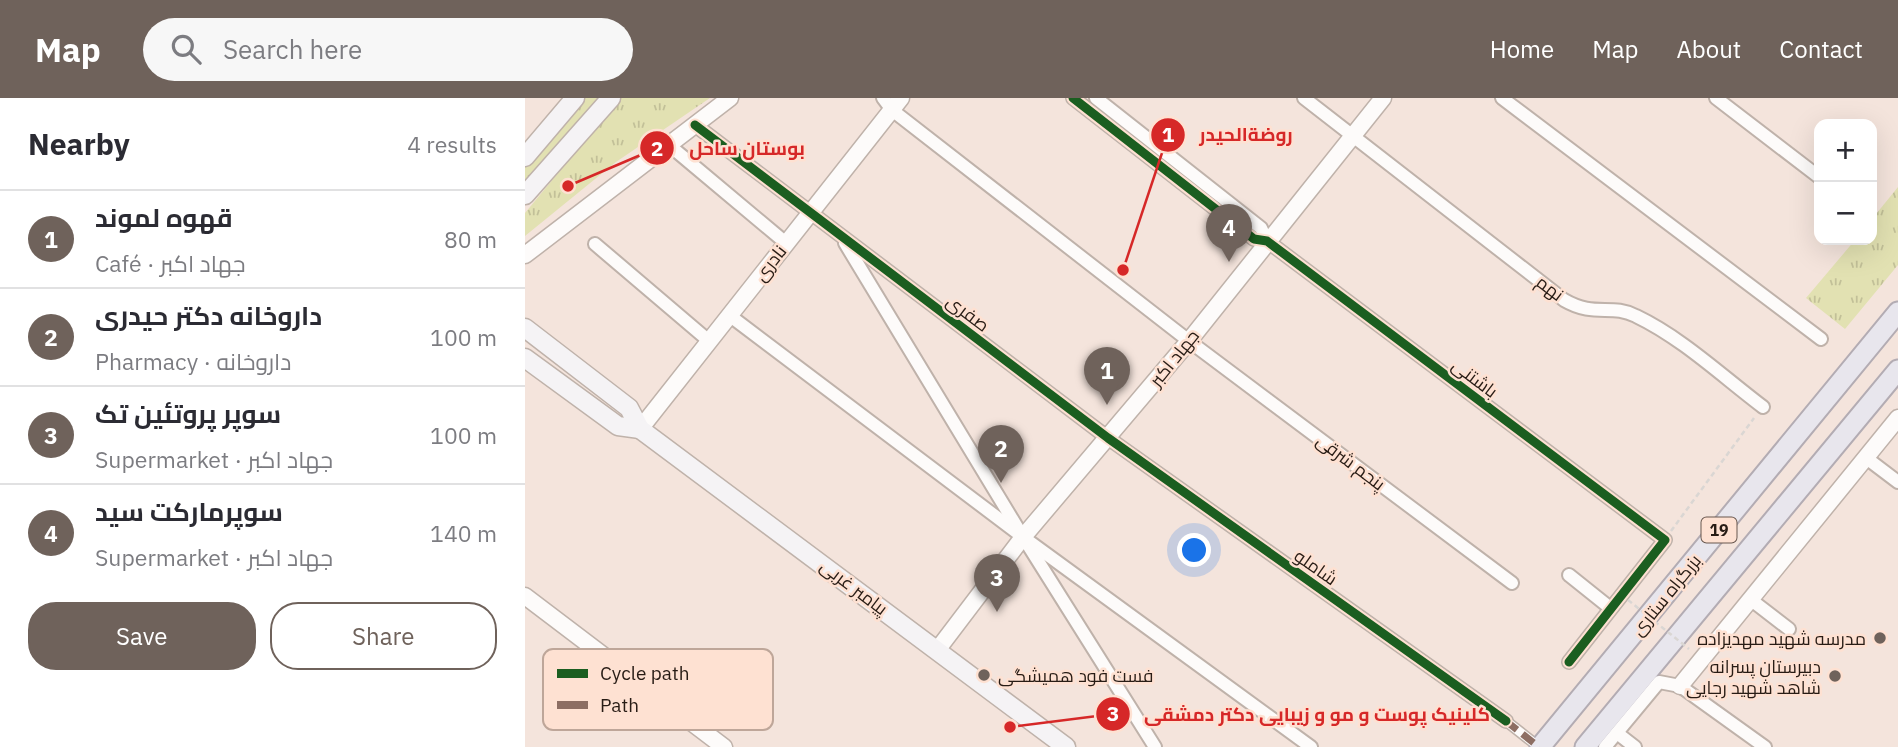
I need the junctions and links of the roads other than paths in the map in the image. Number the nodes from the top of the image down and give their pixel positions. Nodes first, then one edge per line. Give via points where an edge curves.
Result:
1 (575, 98) edge
2 (611, 98) edge
3 (730, 98) edge
4 (1073, 98) edge
5 (1096, 98) edge
6 (1304, 98) edge
7 (1383, 98) edge
8 (1502, 98) edge
9 (1716, 98) edge
10 (892, 102) edge
11 (695, 124) junction
12 (1353, 136) junction
13 (669, 145) junction
14 (525, 157) edge
15 (1814, 173) edge
16 (525, 195) edge
17 (809, 214) junction
18 (841, 237) junction
19 (1267, 241) junction
20 (786, 243) junction
21 (595, 244) dead end
22 (525, 255) edge
23 (1898, 312) edge
24 (729, 315) junction
25 (525, 328) edge
26 (1821, 340) dead end
27 (709, 341) junction
28 (1189, 341) junction
29 (525, 358) edge
30 (1898, 370) edge
31 (1763, 407) road end
32 (1898, 418) edge
33 (641, 429) junction
34 (1108, 438) junction
35 (1865, 457) junction
36 (1898, 482) edge
37 (1023, 537) junction
38 (1569, 575) dead end
39 (1512, 583) dead end
40 (525, 596) edge
41 (1750, 598) junction
42 (1609, 607) junction
43 (1789, 629) dead end
44 (595, 649) edge
45 (938, 649) junction
46 (1569, 662) dead end
47 (1680, 685) junction
48 (1506, 721) joint
49 (702, 730) edge
50 (1617, 733) junction
51 (724, 747) edge
52 (1066, 747) edge
53 (1155, 747) edge
54 (1311, 747) edge
55 (1539, 747) edge
56 (1585, 747) edge
57 (1605, 747) edge
58 (1635, 747) edge
59 (1765, 747) edge

1 - 14 main road
2 - 16 main road
3 - 11 street
4 - 19 street via 1254,239
5 - 19 street via 1261,228
6 - 12 street, نهم
7 - 12 street, جهاد اکبر
8 - 26 street
9 - 15 street
10 - 17 street, نادری
10 - 28 street, پنجم شرقی
11 - 13 street
11 - 17 street, صفری
12 - 19 street, جهاد اکبر
12 - 31 street, نهم via 1564,300 1590,311 1635,315 1669,335
13 - 20 street
13 - 22 street
17 - 18 street, صفری
17 - 20 street, نادری
18 - 34 street, صفری
18 - 37 street
19 - 28 street, جهاد اکبر
19 - 42 street, باشتنی via 1665,540
20 - 24 street, نادری
21 - 27 street
23 - 55 highway, بزرگراه ستاری / 19
24 - 27 street, نادری
24 - 37 street
25 - 33 main road, پیامبر غربی via 629,408
27 - 33 street, نادری
28 - 34 street, جهاد اکبر
28 - 39 street, پنجم شرقی
29 - 33 main road, پیامبر غربی via 618,426
30 - 56 highway, بزرگراه ستاری / 19
32 - 35 street
33 - 45 main road, پیامبر غربی
34 - 37 street, جهاد اکبر
34 - 48 street, شاملو
35 - 36 street
35 - 41 street
37 - 45 street, جهاد اکبر
37 - 53 street
37 - 54 street
38 - 42 street
40 - 44 street
41 - 43 street
41 - 47 street
42 - 46 street
45 - 52 main road, پیامبر غربی
47 - 50 street via 1659,682
47 - 59 street
48 - 55 street
49 - 51 street
50 - 57 street
50 - 58 street

